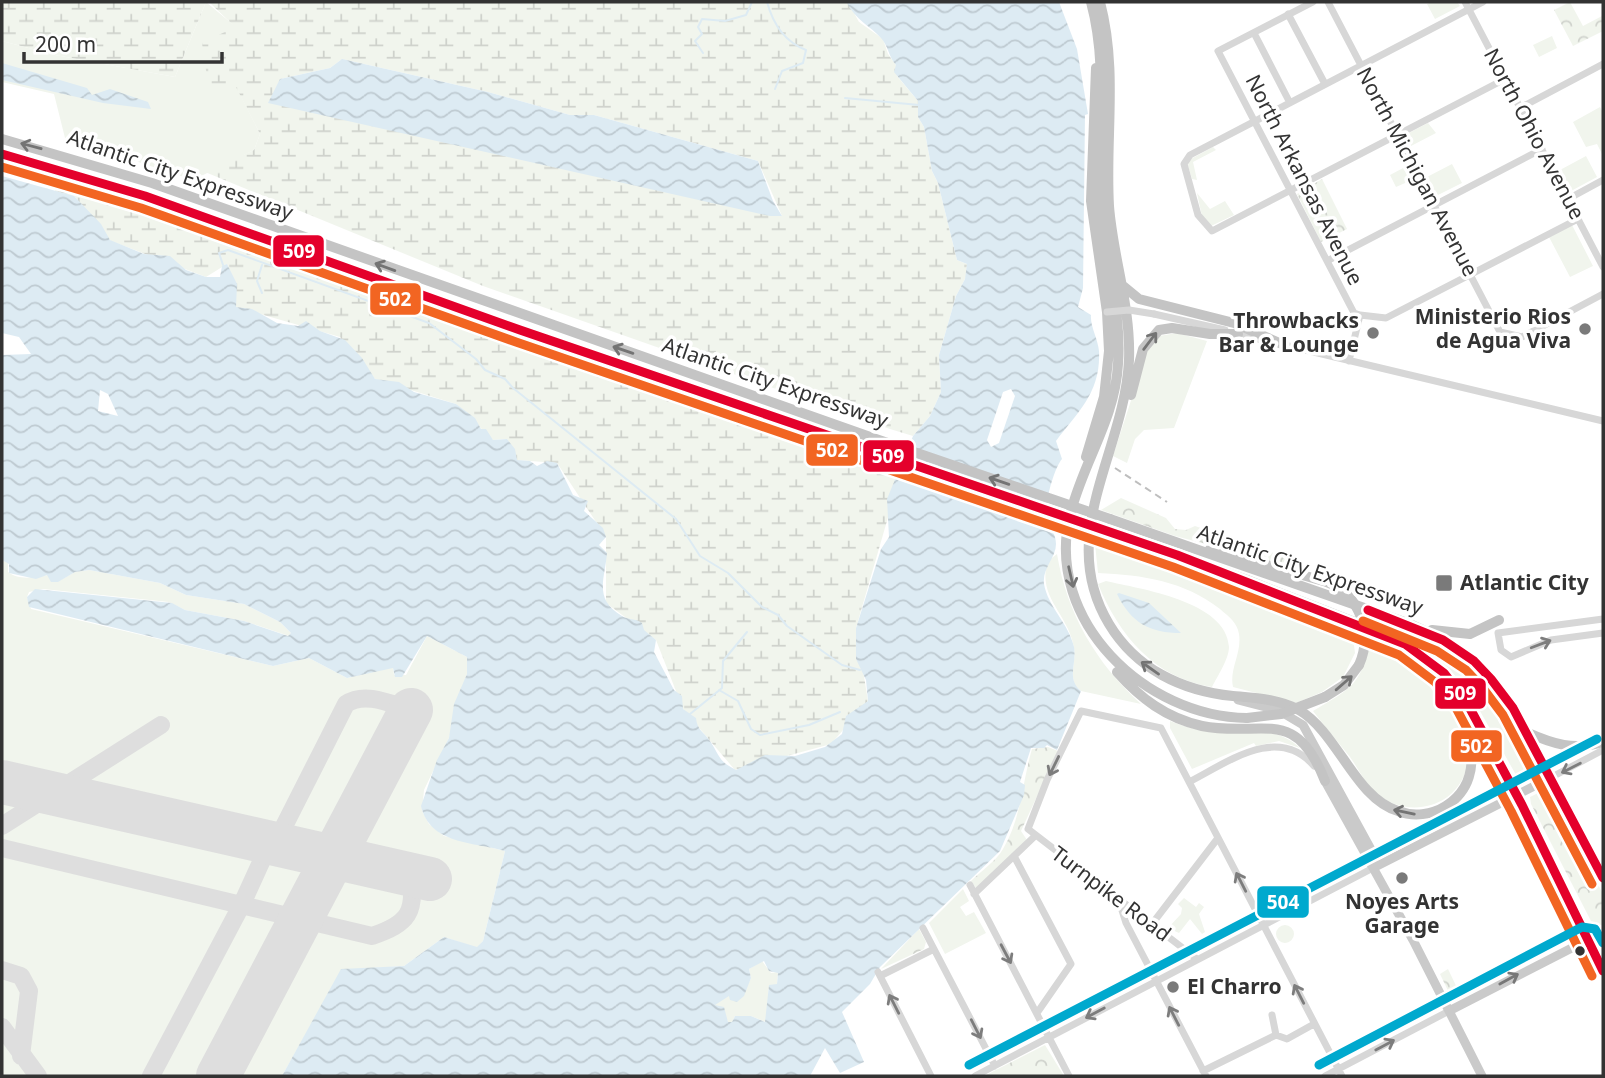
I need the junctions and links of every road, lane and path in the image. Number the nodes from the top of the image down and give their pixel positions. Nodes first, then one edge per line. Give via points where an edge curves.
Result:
1 (1090, 2) edge
2 (1100, 2) edge
3 (1313, 2) edge
4 (1328, 2) edge
5 (1483, 2) edge
6 (1467, 5) edge
7 (1289, 14) junction
8 (1254, 33) junction
9 (1603, 64) edge
10 (1361, 65) junction
11 (1505, 79) junction
12 (1325, 84) junction
13 (1290, 103) junction
14 (1520, 108) junction
15 (1254, 121) junction
16 (1398, 135) junction
17 (2, 139) edge
18 (1542, 149) junction
19 (2, 155) edge
20 (1603, 180) edge
21 (1290, 191) junction
22 (1568, 199) junction
23 (1434, 205) junction
24 (1578, 219) junction
25 (1327, 261) junction
26 (1603, 267) edge
27 (1471, 274) junction
28 (1122, 285) junction
29 (1603, 295) edge
30 (1107, 312) junction
31 (1360, 315) junction
32 (1238, 334) junction
33 (1284, 345) junction
34 (1349, 361) junction
35 (1603, 421) edge
36 (871, 443) junction
37 (1110, 450) junction
38 (1070, 513) junction
39 (1108, 525) junction
40 (1176, 546) junction
41 (1191, 546) junction
42 (1603, 619) edge
43 (1499, 620) dead end
44 (1421, 629) junction
45 (1603, 633) edge
46 (1095, 637) junction
47 (1405, 644) junction
48 (1216, 695) junction
49 (1525, 732) junction
50 (1603, 742) edge
51 (1603, 750) edge
52 (1550, 778) junction
53 (1325, 780) junction
54 (1189, 782) junction
55 (1517, 795) junction
56 (1035, 836) junction
57 (1218, 838) junction
58 (1014, 856) junction
59 (1373, 868) junction
60 (1603, 878) edge
61 (970, 885) dead end
62 (974, 894) junction
63 (1118, 898) junction
64 (1152, 924) junction
65 (1264, 925) junction
66 (923, 928) dead end
67 (1603, 932) edge
68 (1587, 938) junction
69 (934, 949) junction
70 (1197, 960) junction
71 (1603, 971) edge
72 (1157, 981) junction
73 (1449, 1011) junction
74 (1037, 1013) junction
75 (1272, 1015) dead end
76 (1314, 1024) junction
77 (1276, 1035) junction
78 (1049, 1037) junction
79 (995, 1066) junction
80 (1340, 1073) edge
81 (1204, 1074) edge
82 (932, 1076) edge
83 (975, 1076) edge
84 (1069, 1076) edge
85 (1325, 1076) edge
86 (1482, 1076) edge

1 - 30 highway via 1096,63 1091,201
1 - 38 highway via 1103,79 1101,214 1118,320 1119,357 1108,418
2 - 28 highway via 1111,70 1109,204
3 - 7 street
4 - 10 street, North Michigan Avenue
5 - 6 street
6 - 10 street
6 - 11 street, North Ohio Avenue
7 - 8 street
7 - 12 street
8 - 13 street
8 - 15 street, North Arkansas Avenue via 1218,51
9 - 14 street
10 - 12 street
10 - 16 street, North Michigan Avenue
11 - 14 street, North Ohio Avenue
11 - 16 street
12 - 13 street
13 - 15 street
14 - 18 street, North Ohio Avenue
15 - 21 street, North Arkansas Avenue
15 - 21 street via 1190,155 1184,164 1203,225 1212,231
16 - 21 street
16 - 23 street, North Michigan Avenue
36 -> 17 highway, Atlantic City Expressway via 152,183
18 - 22 street, North Ohio Avenue
18 - 23 street
19 - 36 highway, Atlantic City Expressway via 145,196 520,330
20 - 22 street
21 - 25 street, North Arkansas Avenue
22 - 24 street, North Ohio Avenue
23 - 25 street
23 - 27 street, North Michigan Avenue
24 - 26 street, North Ohio Avenue
24 - 27 street
25 - 31 street, North Arkansas Avenue via 1354,313
27 - 29 street, North Michigan Avenue via 1498,330 1511,337 1524,336
27 - 31 street via 1385,319
28 - 33 highway via 1139,299 1222,320
28 - 37 highway via 1129,336 1128,373
30 - 32 street, bridge via 1154,314
30 - 38 highway via 1108,370
31 - 34 street, North Arkansas Avenue
32 - 33 street
37 -> 32 highway via 1151,336 1167,327
33 - 34 street
34 - 35 street
36 - 39 highway, Atlantic City Expressway, bridge
48 -> 37 highway via 1168,679 1139,660 1114,632 1097,601 1087,534
38 -> 46 highway via 1069,569 1078,604
39 - 40 highway, Atlantic City Expressway
39 - 40 highway, Atlantic City Expressway via 1124,524
40 - 41 highway, Atlantic City Expressway
40 - 47 highway, Atlantic City Expressway via 1200,563
41 - 44 highway, Atlantic City Expressway
46 -> 41 highway, bridge via 1126,672 1155,694 1199,712 1247,718 1281,714 1325,697 1348,681 1359,665 1365,633 1351,599 1332,584
42 -> 45 street via 1498,633 1501,650 1511,657 1545,642
43 - 44 highway via 1466,634
44 - 49 highway, Atlantic City Expressway via 1454,646 1483,670
46 - 53 highway via 1113,666 1151,704 1171,716 1205,726 1289,732 1308,748
47 -> 48 highway via 1450,695 1471,744 1466,784 1455,799 1433,812 1408,814 1384,805 1318,726 1295,708
47 - 55 highway, Atlantic City Expressway via 1459,691
48 - 59 main road via 1278,710 1303,725 1374,855
49 - 50 highway via 1564,746
49 - 52 highway, Atlantic City Expressway
51 -> 52 street
52 - 55 main road
52 - 60 main road
53 - 54 street via 1305,756 1287,747 1265,746
53 - 59 main road
54 -> 56 street, Turnpike Road via 1157,726 1085,710 1078,714 1027,827
54 - 57 street
55 - 59 main road
55 - 68 main road
56 - 58 street
56 - 63 street, Turnpike Road
57 - 64 street
65 -> 57 street
58 - 62 street
58 - 74 street via 1070,964
59 - 65 street
59 - 73 main road
61 - 62 street
62 -> 74 street
63 - 64 street, Turnpike Road
63 - 72 street
64 - 70 street, Turnpike Road
65 - 70 street
76 -> 65 street
66 - 69 street
67 - 68 main road
68 - 71 main road
73 -> 68 main road
69 -> 79 street
82 -> 69 street via 879,974
70 - 72 street
72 -> 78 street
81 -> 72 street
80 -> 73 street
73 - 86 main road
74 - 78 street
75 - 77 street
76 - 77 street via 1287,1039
76 - 80 street
77 - 81 street
78 - 79 street
78 - 84 street
79 - 83 street
80 - 85 street

